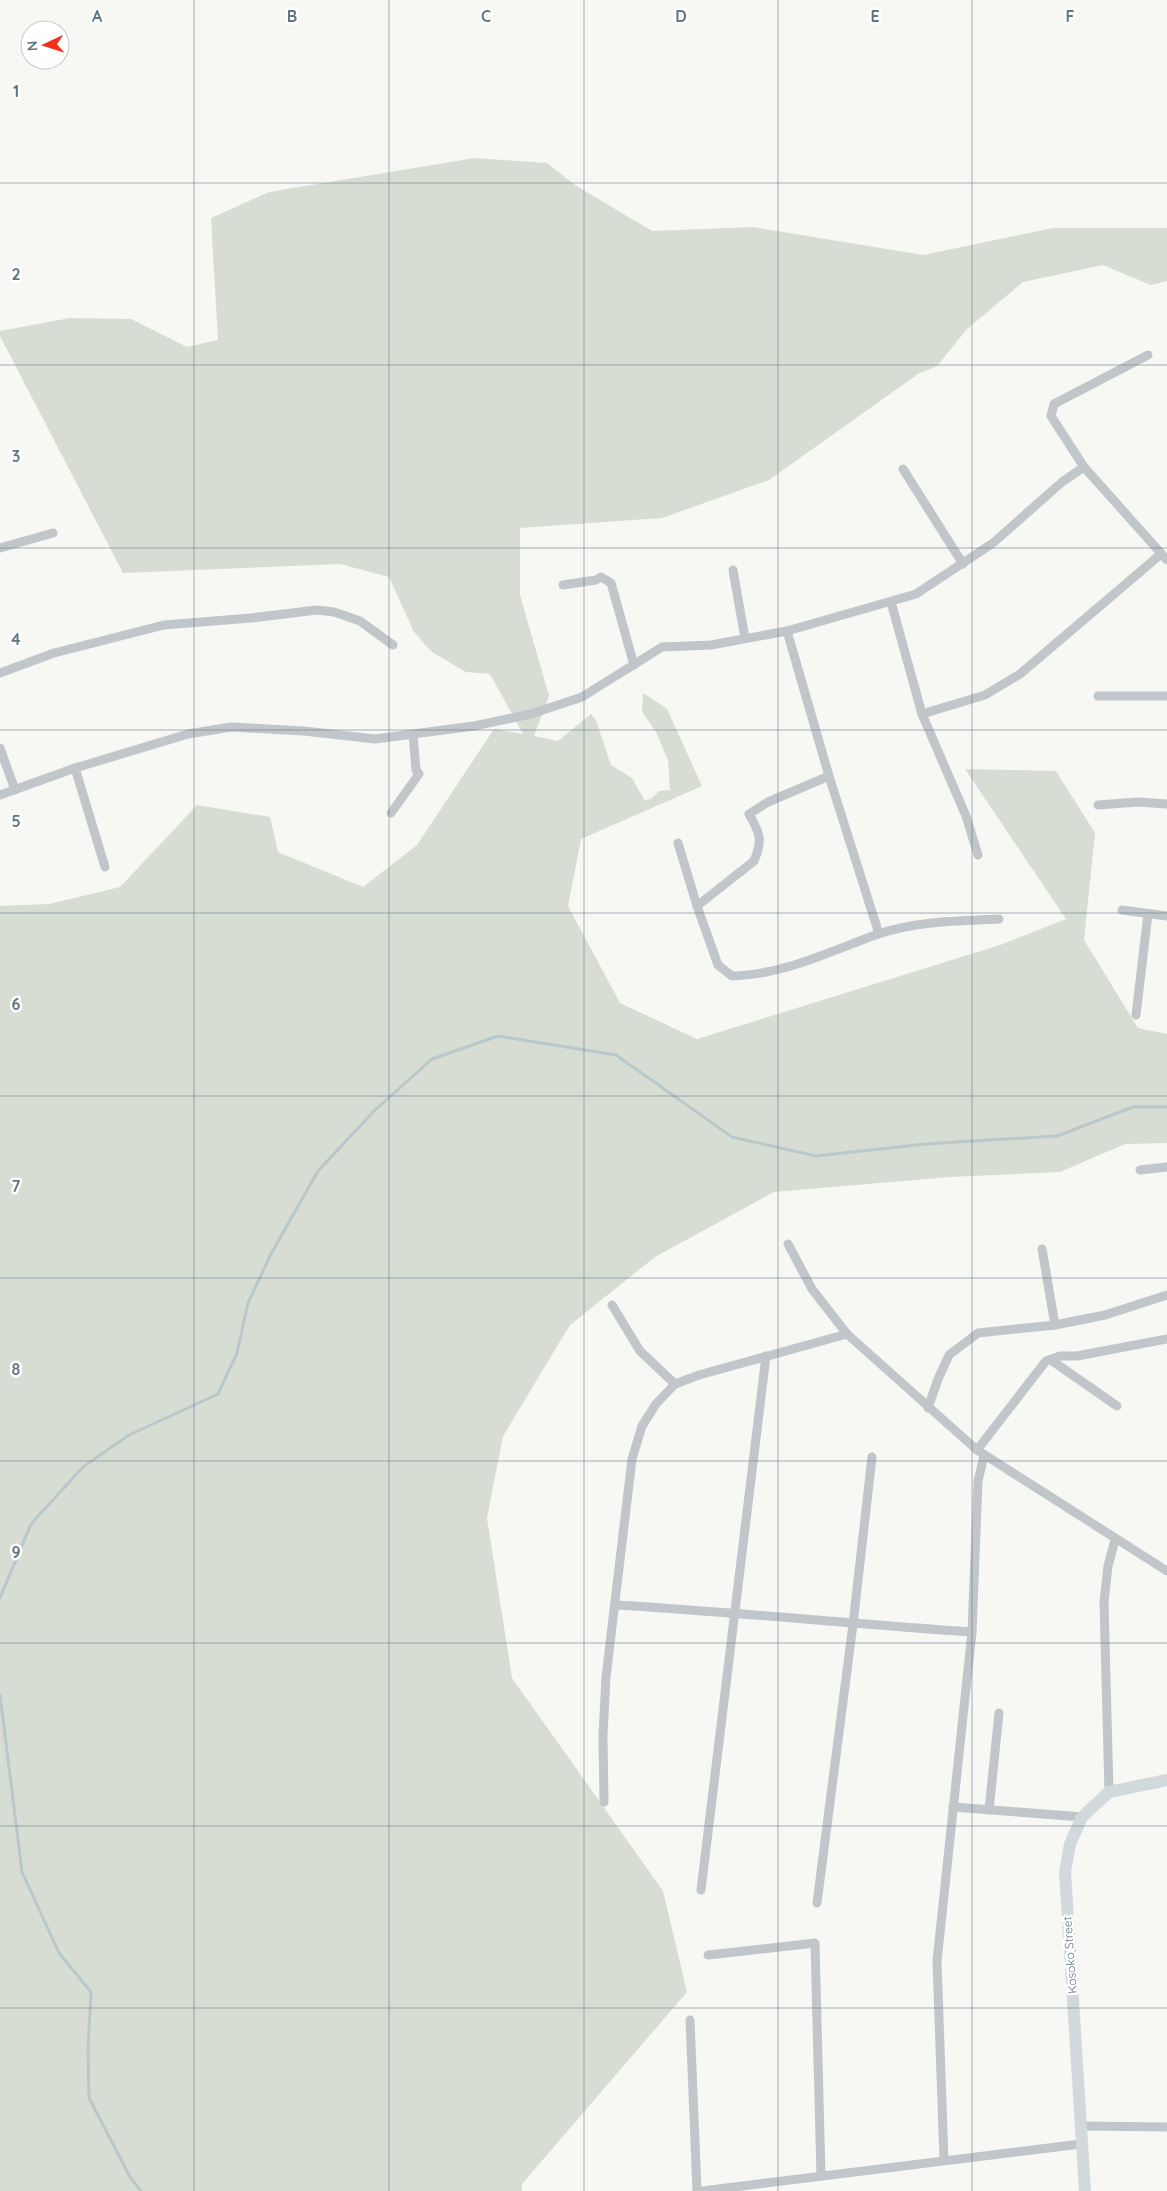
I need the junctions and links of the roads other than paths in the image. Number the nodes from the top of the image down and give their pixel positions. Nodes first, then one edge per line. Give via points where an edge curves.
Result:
1 (1148, 355) dead end
2 (1084, 467) junction
3 (903, 470) dead end
4 (53, 533) dead end
5 (0, 548) edge
6 (1164, 557) edge
7 (963, 564) junction
8 (733, 570) dead end
9 (563, 586) dead end
10 (891, 602) junction
11 (788, 631) junction
12 (745, 638) junction
13 (393, 645) dead end
14 (634, 665) junction
15 (0, 673) edge
16 (1098, 696) dead end
17 (1167, 696) edge
18 (922, 714) junction
19 (413, 734) junction
20 (0, 748) edge
21 (75, 768) junction
22 (829, 776) junction
23 (15, 790) junction
24 (0, 795) edge
25 (1167, 804) edge
26 (1098, 805) dead end
27 (391, 813) dead end
28 (678, 843) dead end
29 (978, 855) dead end
30 (105, 867) dead end
31 (696, 906) junction
32 (1122, 910) dead end
33 (1148, 914) junction
34 (1167, 916) edge
35 (999, 918) dead end
36 (879, 934) junction
37 (1136, 1015) dead end
38 (1167, 1167) edge
39 (1140, 1170) dead end
40 (788, 1244) dead end
41 (1042, 1249) dead end
42 (1167, 1295) edge
43 (612, 1305) dead end
44 (1055, 1325) junction
45 (847, 1334) junction
46 (1167, 1339) edge
47 (766, 1356) junction
48 (1051, 1360) junction
49 (675, 1384) junction
50 (1116, 1406) dead end
51 (928, 1408) junction
52 (980, 1453) junction
53 (872, 1457) dead end
54 (1115, 1540) junction
55 (1167, 1570) edge
56 (616, 1605) junction
57 (736, 1612) junction
58 (853, 1624) junction
59 (972, 1632) junction
60 (999, 1713) dead end
61 (1167, 1780) edge
62 (1109, 1792) junction
63 (604, 1802) dead end
64 (953, 1806) junction
65 (989, 1810) junction
66 (1082, 1817) junction
67 (700, 1890) dead end
68 (817, 1903) dead end
69 (708, 1955) dead end
70 (690, 2020) dead end
71 (1080, 2126) junction
72 (1167, 2127) edge
73 (1081, 2144) junction
74 (944, 2160) junction
75 (821, 2176) junction
76 (696, 2191) edge
77 (702, 2191) edge
78 (1085, 2191) edge

1 - 2 street via 1054,404 1051,416
2 - 6 street
2 - 7 street
3 - 7 street
4 - 5 street
6 - 18 street via 1020,674 984,695
7 - 10 street via 916,594
8 - 12 street
9 - 14 street via 601,577 611,583
10 - 11 street
10 - 18 street
11 - 12 street
11 - 22 street
12 - 14 street via 711,645 662,647
13 - 15 street via 360,621 317,610 164,624 54,653
14 - 19 street via 582,696 531,714
16 - 17 street
18 - 29 street via 966,816
19 - 21 street via 375,739 231,727 188,734
19 - 27 street via 419,774
20 - 23 street
21 - 23 street
21 - 30 street
22 - 31 street via 768,802 749,814 760,832 754,861
22 - 36 street
23 - 24 street
25 - 26 street
28 - 31 street
31 - 36 street via 718,965 732,976 749,976 828,955
32 - 33 street
33 - 34 street
33 - 37 street
35 - 36 street via 928,922
38 - 39 street
40 - 45 street via 812,1289
41 - 44 street
42 - 44 street via 1105,1315
43 - 49 street via 640,1351
44 - 51 street via 978,1333 949,1355
45 - 47 street
45 - 51 street
46 - 48 street
47 - 49 street
47 - 57 street
48 - 50 street
48 - 52 street via 1046,1361
49 - 56 street via 656,1404 642,1426 632,1459
51 - 52 street
52 - 54 street
52 - 59 street
53 - 58 street
54 - 55 street
54 - 62 street via 1104,1602
56 - 57 street
56 - 63 street via 605,1696
57 - 58 street
57 - 67 street
58 - 59 street
58 - 68 street
59 - 64 street
60 - 65 street
61 - 62 street
62 - 66 street, Kosoko Street
64 - 65 street
64 - 74 street via 937,1961
65 - 66 street
66 - 71 street, Kosoko Street via 1070,1844 1065,1872
69 - 75 street via 814,1943
70 - 76 street
71 - 72 street
71 - 73 street, Kosoko Street
73 - 74 street
73 - 78 street, Kosoko Street
74 - 75 street
75 - 77 street

